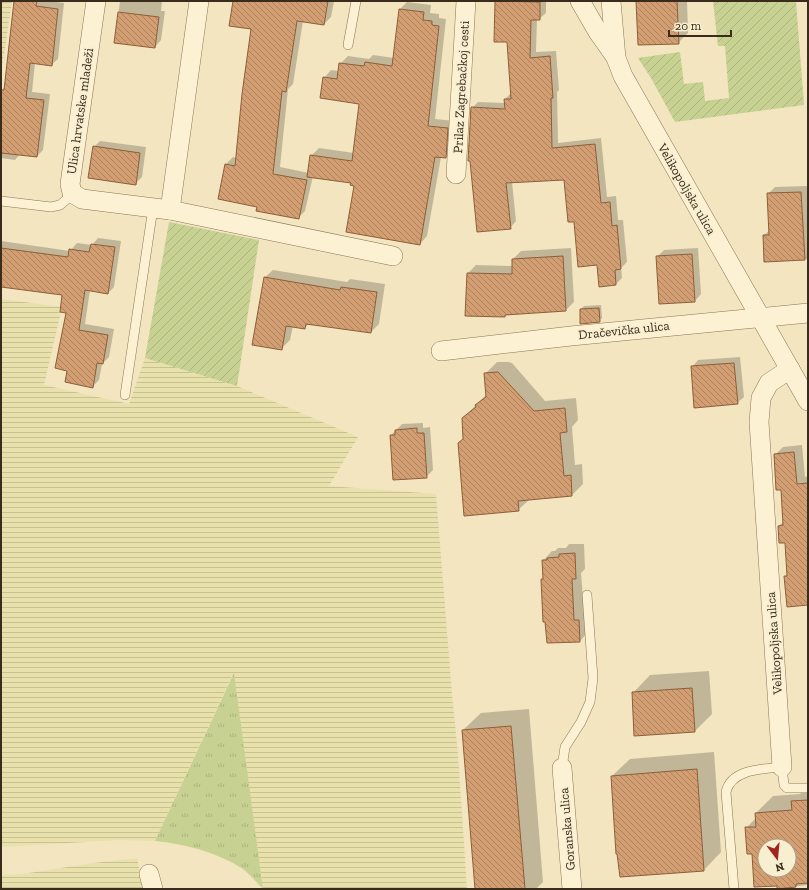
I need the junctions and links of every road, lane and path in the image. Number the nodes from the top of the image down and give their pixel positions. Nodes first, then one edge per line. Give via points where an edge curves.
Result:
1 (96, 1) edge
2 (199, 1) edge
3 (356, 1) edge
4 (466, 1) edge
5 (580, 1) edge
6 (611, 1) edge
7 (348, 45) dead end
8 (616, 58) junction
9 (456, 174) dead end
10 (72, 193) junction
11 (1, 201) edge
12 (161, 209) junction
13 (393, 256) dead end
14 (808, 313) edge
15 (760, 317) junction
16 (441, 351) dead end
17 (790, 369) junction
18 (125, 395) dead end
19 (808, 401) edge
20 (587, 595) dead end
21 (782, 767) junction
22 (562, 768) joint
23 (808, 788) edge
24 (572, 889) edge
25 (734, 889) edge

1 - 10 street, Ulica hrvatske mladeži via 70,184
2 - 12 street
3 - 7 lane
4 - 9 street, Prilaz Zagrebačkoj cesti
5 - 8 street
6 - 8 street, Velikopoljska ulica
8 - 15 street, Velikopoljska ulica via 641,109
10 - 11 lane via 60,205 51,207
10 - 12 street, Ulica hrvatske mladeži via 82,199
12 - 13 street, Ulica hrvatske mladeži
12 - 18 lane
14 - 15 street, Dračevička ulica
15 - 16 street, Dračevička ulica
15 - 17 street, Velikopoljska ulica
17 - 19 street, Velikopoljska ulica
17 - 21 street, Velikopoljska ulica via 769,383 761,398 760,422
20 - 22 lane via 592,690 590,702 581,722 565,747
21 - 23 lane via 784,785 787,788
21 - 25 lane via 744,773 728,787
22 - 24 street, Goranska ulica

